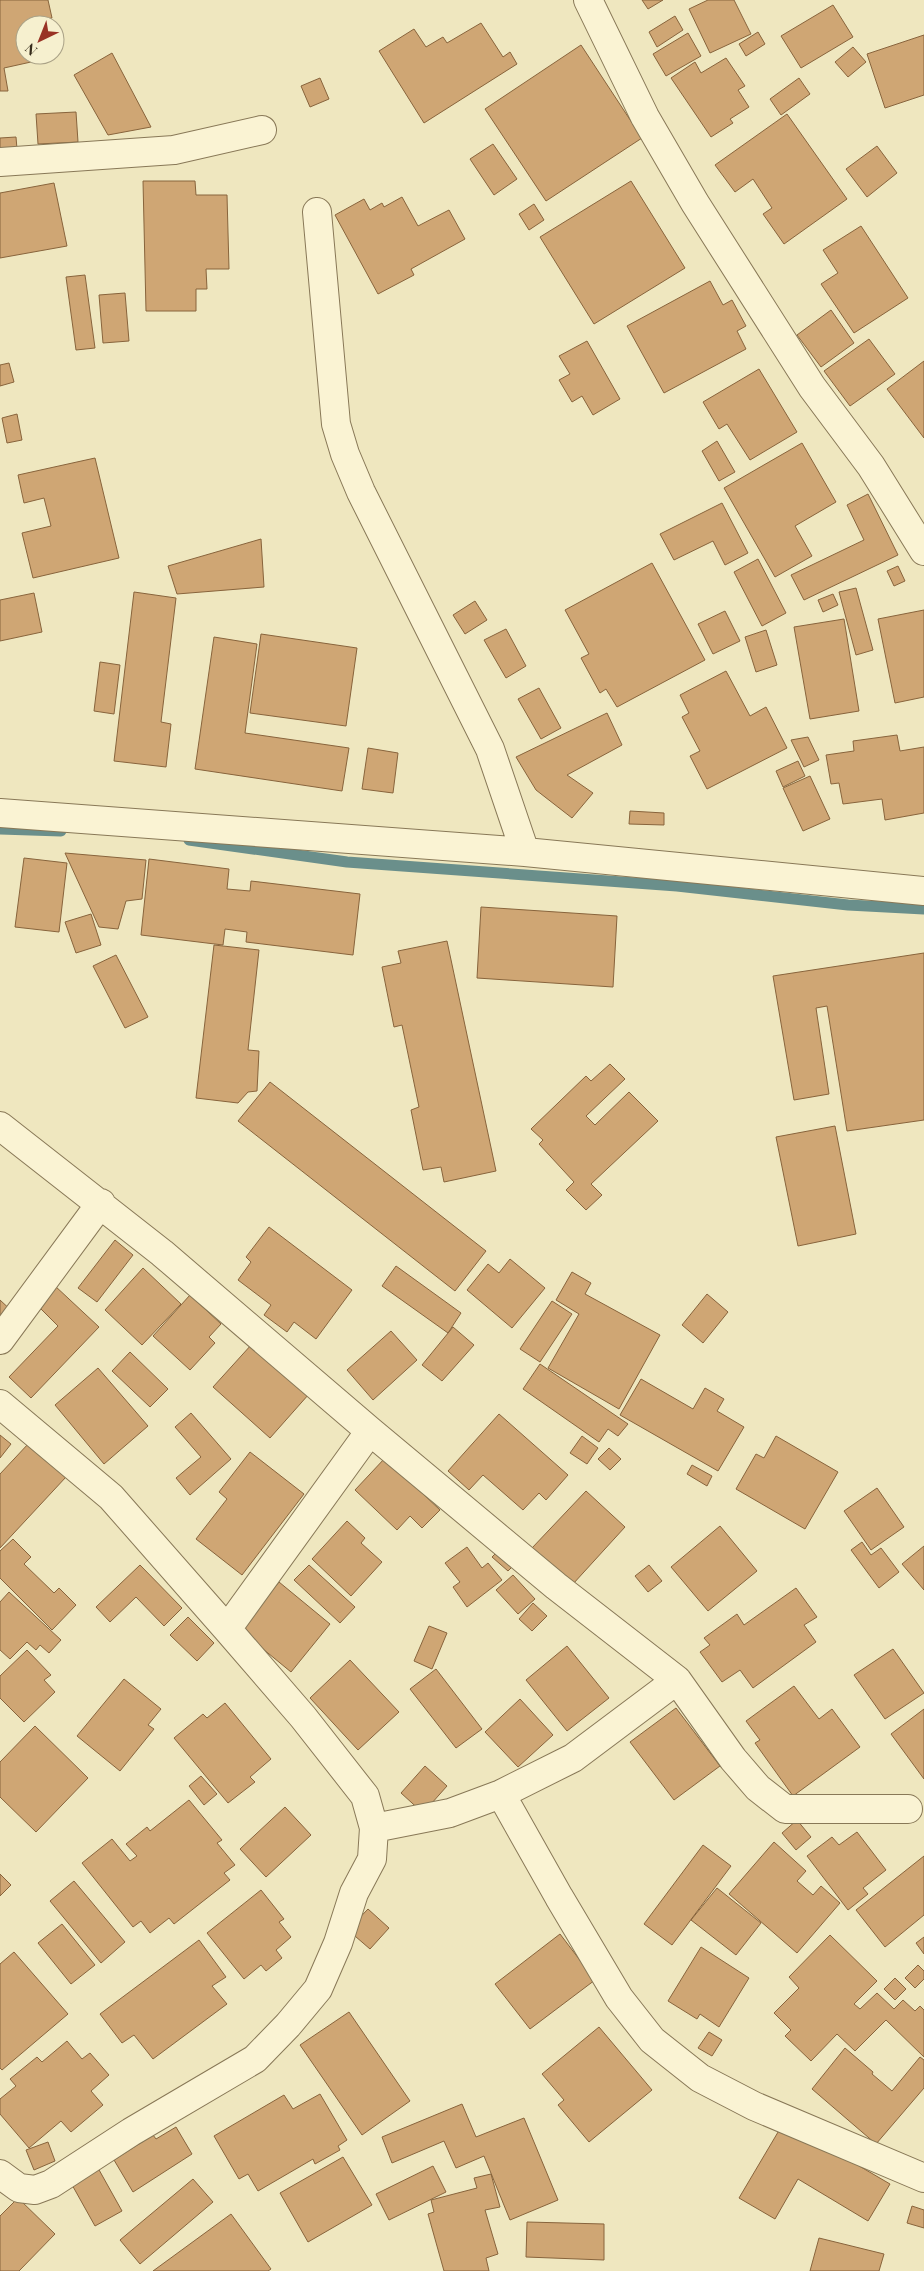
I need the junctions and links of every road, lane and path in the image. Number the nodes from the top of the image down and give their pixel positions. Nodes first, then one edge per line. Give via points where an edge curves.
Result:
1 (588, 0) edge
2 (262, 130) dead end
3 (0, 162) edge
4 (316, 212) dead end
5 (924, 552) edge
6 (0, 814) edge
7 (525, 852) junction
8 (924, 891) edge
9 (0, 1126) edge
10 (101, 1204) junction
11 (0, 1340) edge
12 (0, 1404) edge
13 (370, 1431) junction
14 (228, 1629) junction
15 (677, 1680) junction
16 (502, 1794) junction
17 (908, 1809) dead end
18 (374, 1828) junction
19 (0, 2174) edge
20 (924, 2178) edge

1 - 5 street via 645,116 695,203 812,387 871,466
2 - 3 street via 174,150
4 - 7 street via 336,424 345,454 490,749
6 - 7 street
7 - 8 street
9 - 10 street
10 - 11 street
10 - 13 street
12 - 14 street via 111,1497
13 - 14 street
13 - 15 street via 556,1586
14 - 18 street via 365,1796
15 - 16 street via 572,1758
15 - 17 street via 733,1759 758,1788 785,1809
16 - 18 street via 450,1813
16 - 20 street via 619,1998 652,2040 700,2078 754,2106
18 - 19 street via 372,1859 354,1893 338,1943 318,1989 255,2059 131,2132 51,2184 35,2190 19,2188

